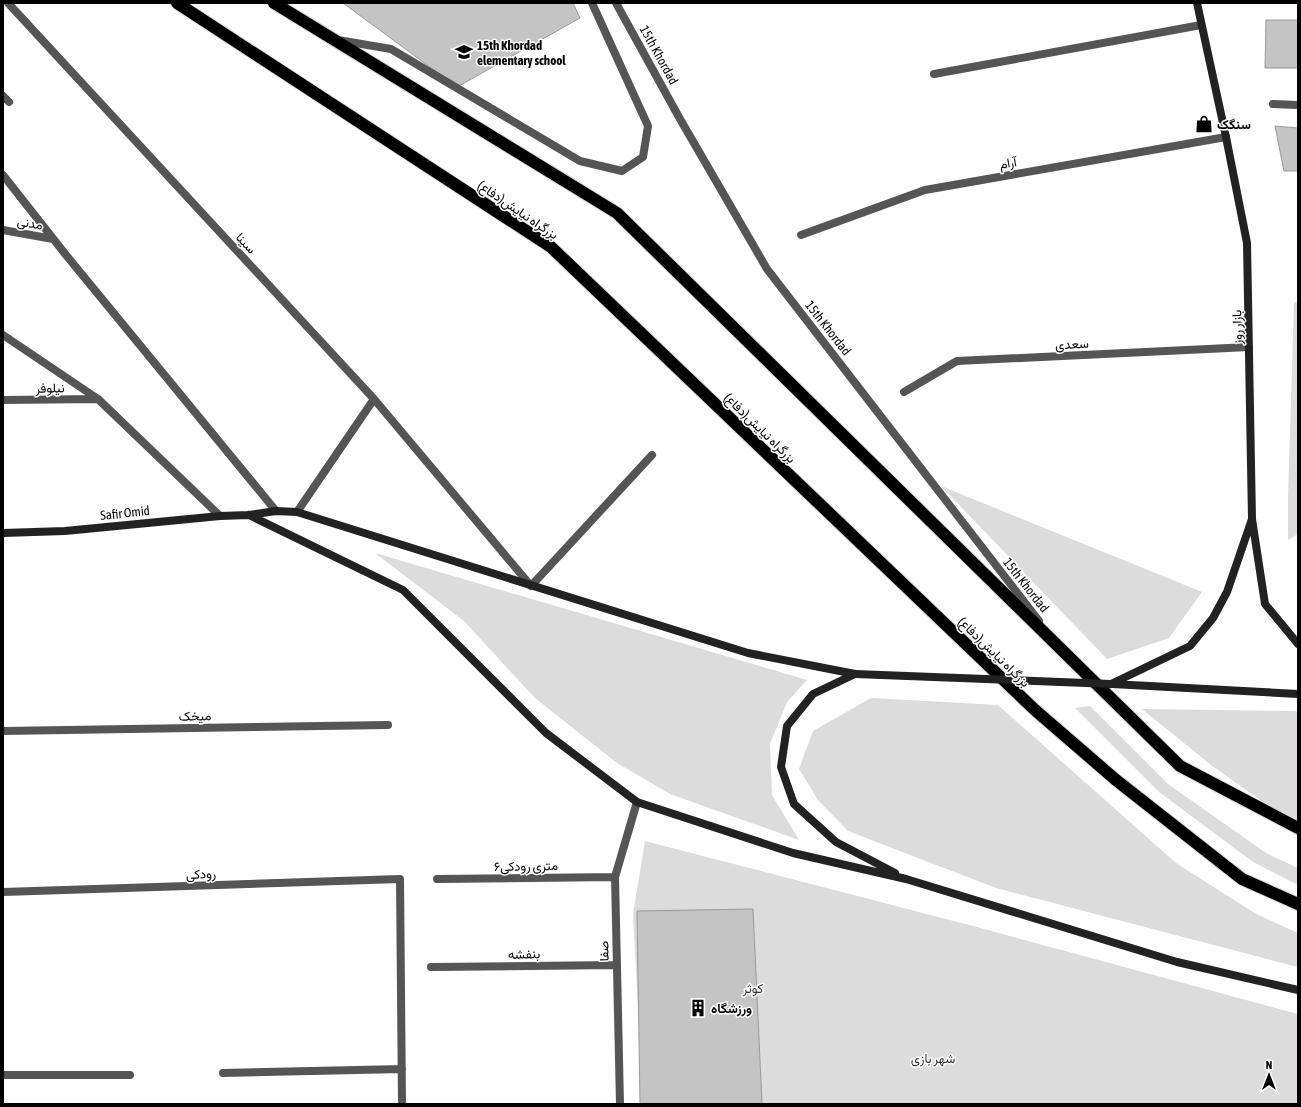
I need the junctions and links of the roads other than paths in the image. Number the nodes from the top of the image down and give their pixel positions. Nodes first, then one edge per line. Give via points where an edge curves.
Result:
1 (8, 3) edge
2 (177, 3) edge
3 (274, 3) edge
4 (592, 3) edge
5 (616, 3) edge
6 (1197, 3) edge
7 (1201, 24) junction
8 (333, 39) junction
9 (934, 74) dead end
10 (1274, 104) dead end
11 (1298, 105) edge
12 (1226, 137) junction
13 (3, 175) edge
14 (3, 230) edge
15 (801, 235) dead end
16 (53, 239) junction
17 (3, 335) edge
18 (1249, 347) junction
19 (904, 392) dead end
20 (98, 399) junction
21 (374, 399) junction
22 (3, 400) edge
23 (652, 455) dead end
24 (276, 511) junction
25 (297, 512) junction
26 (249, 515) junction
27 (220, 516) junction
28 (1252, 519) junction
29 (3, 533) edge
30 (531, 586) junction
31 (1056, 644) junction
32 (1298, 644) edge
33 (855, 674) junction
34 (1111, 684) junction
35 (1298, 694) edge
36 (388, 725) dead end
37 (3, 731) edge
38 (637, 802) junction
39 (1298, 828) edge
40 (615, 877) junction
41 (906, 878) junction
42 (436, 879) dead end
43 (3, 892) edge
44 (1298, 904) edge
45 (617, 965) junction
46 (431, 967) dead end
47 (1298, 990) edge
48 (402, 1069) junction
49 (3, 1074) edge
50 (223, 1074) dead end
51 (130, 1075) dead end
52 (402, 1104) edge
53 (620, 1104) edge

1 - 21 street, سینا
2 - 44 highway, بزرگراه نیایش(دفاع) via 550,247 1035,710 1116,780 1242,879
3 - 8 highway
4 - 8 street via 648,126 642,157 622,171 580,161 391,49
5 - 31 street, 15th Khordad via 767,269
6 - 7 main road, بازار روز
7 - 9 street
7 - 12 main road, بازار روز
8 - 31 highway via 617,212
10 - 11 street
12 - 15 street, آرام via 925,190
12 - 18 main road, بازار روز via 1247,243
13 - 16 street
14 - 16 street, مدنی
16 - 24 street
17 - 20 street
18 - 19 street, سعدی via 957,361
18 - 28 main road, بازار روز
20 - 22 street, نیلوفر
20 - 27 street
21 - 25 street
21 - 30 street, سینا
23 - 30 street
24 - 25 main road, Safir Omid
24 - 26 main road, Safir Omid
25 - 30 main road, Safir Omid
26 - 27 main road, Safir Omid
26 - 38 main road via 403,590 546,733
27 - 29 main road, Safir Omid via 65,531
28 - 32 main road via 1265,604
28 - 34 main road via 1227,592 1213,618 1190,646
30 - 33 main road, Safir Omid via 748,653
31 - 39 highway via 1180,766
33 - 34 main road, Safir Omid, bridge
33 - 41 main road via 813,694 787,726 780,767 794,804 836,842
34 - 35 main road, Safir Omid
36 - 37 street, میخک
38 - 40 street, صفا
38 - 41 main road via 793,853
40 - 42 street, ۶متری رودکی
40 - 45 street, صفا
41 - 47 main road via 1177,962
43 - 48 street, رودکی via 400,879
45 - 46 street, بنفشه
45 - 53 street, صفا
48 - 50 street
48 - 52 street
49 - 51 street

